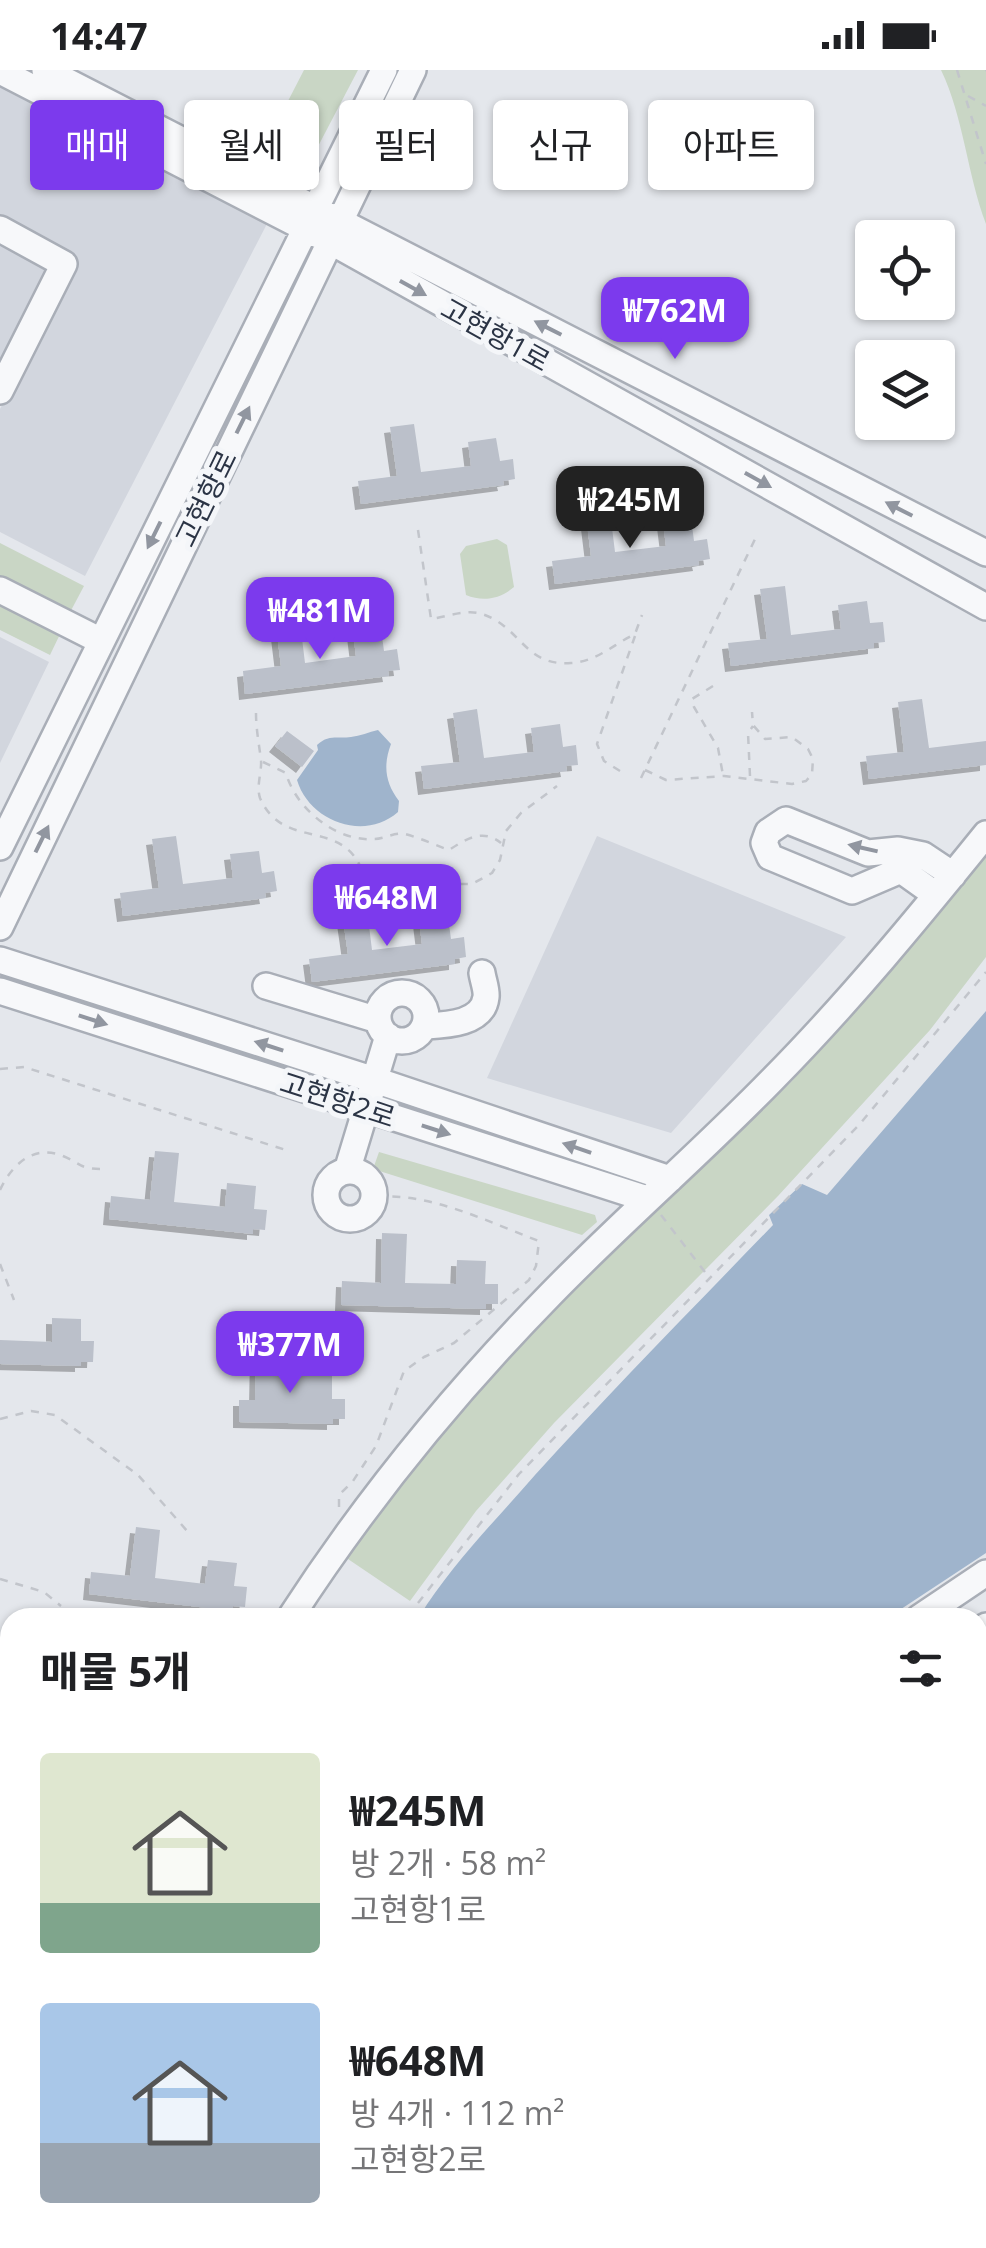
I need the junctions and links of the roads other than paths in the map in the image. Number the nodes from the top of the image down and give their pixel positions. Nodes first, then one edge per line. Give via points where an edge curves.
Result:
1 (45, 70) edge
2 (384, 70) edge
3 (412, 70) edge
4 (0, 71) edge
5 (322, 224) junction
6 (0, 229) edge
7 (0, 391) edge
8 (986, 553) edge
9 (0, 590) edge
10 (986, 607) edge
11 (101, 641) junction
12 (986, 834) edge
13 (0, 847) edge
14 (953, 875) junction
15 (936, 895) junction
16 (0, 927) edge
17 (0, 960) edge
18 (482, 973) dead end
19 (266, 986) dead end
20 (4, 994) edge
21 (399, 1031) junction
22 (382, 1082) junction
23 (373, 1110) junction
24 (670, 1179) junction
25 (362, 1180) road end
26 (652, 1204) junction
27 (986, 1573) edge
28 (986, 1594) edge
29 (297, 1608) edge
30 (934, 1608) edge
31 (964, 1608) edge

1 - 5 street, 고현항1로
2 - 5 street, 고현항로
3 - 5 street, 고현항로
4 - 5 street, 고현항1로
8 -> 5 street, 고현항1로
5 -> 10 street, 고현항1로
5 -> 11 street, 고현항로
16 -> 5 street, 고현항로
6 - 7 street via 64,264
9 - 11 street
11 - 13 street, 고현항로
12 - 14 street
14 - 15 street
14 -> 15 street via 922,855 868,853 786,820 764,843 770,856 852,891 902,870
15 - 24 street via 774,1078
22 -> 17 street, 고현항2로
18 - 21 street via 486,998 479,1013 462,1022
19 - 21 street
20 -> 23 street, 고현항2로
21 - 22 street
22 - 23 street
24 -> 22 street, 고현항2로
23 - 25 street
23 -> 26 street, 고현항2로
24 - 26 street
26 - 29 street via 549,1296 450,1406
27 - 30 street
28 - 31 street

